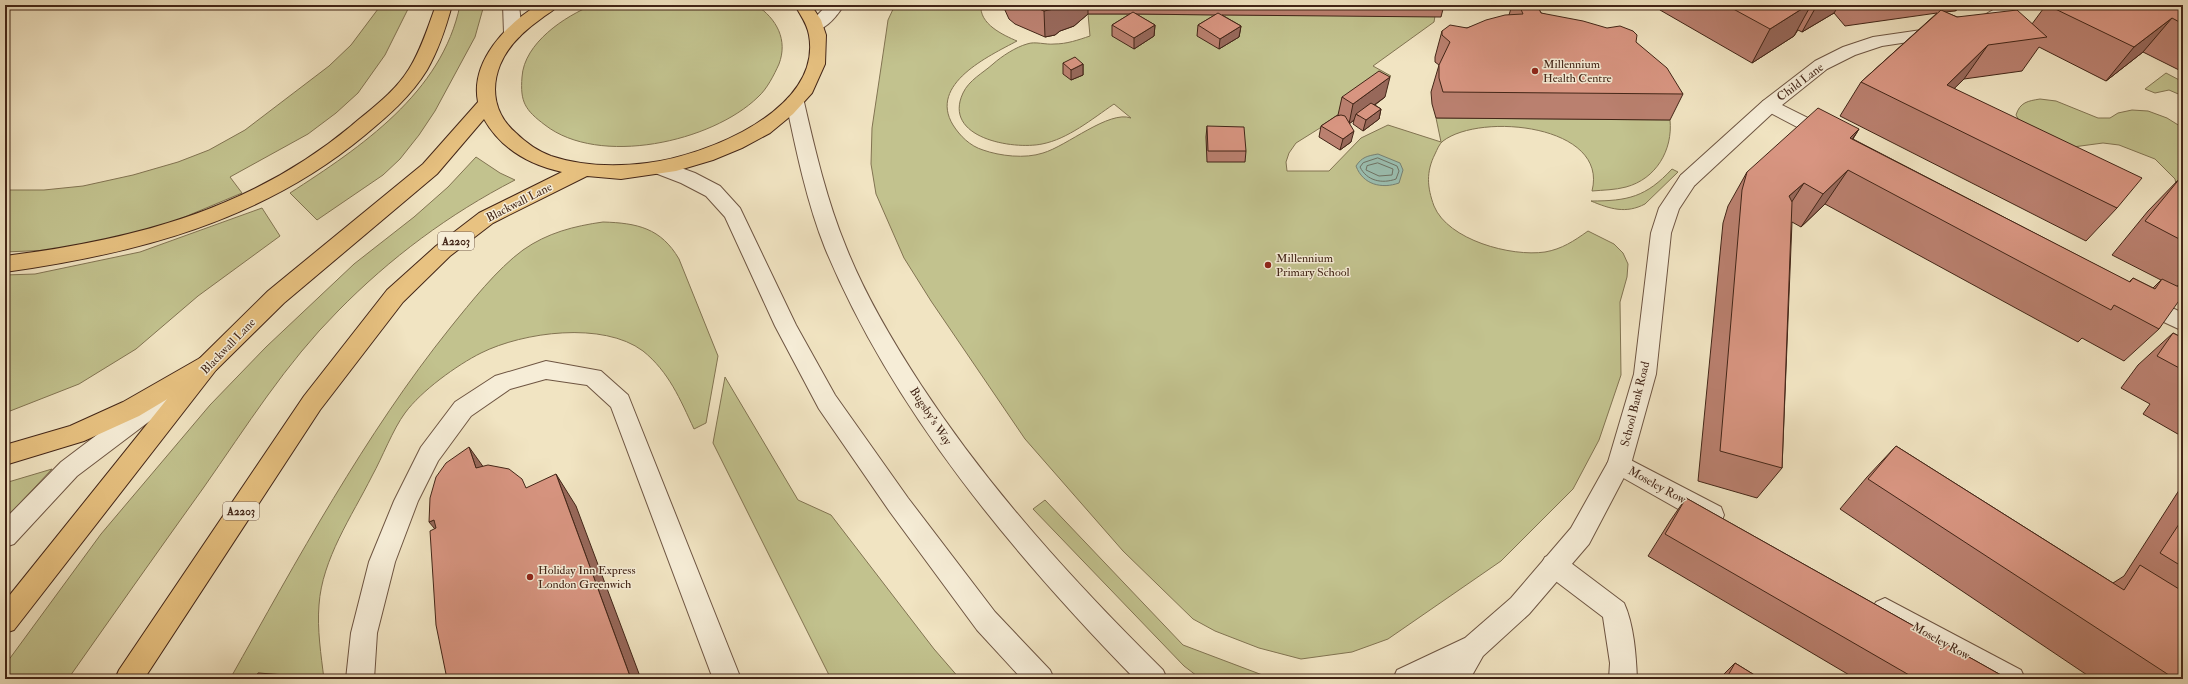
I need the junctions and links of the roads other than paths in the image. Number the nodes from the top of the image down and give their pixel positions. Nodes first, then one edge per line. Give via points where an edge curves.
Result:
1 (444, 5) edge
2 (511, 5) edge
3 (550, 5) edge
4 (803, 5) edge
5 (836, 5) edge
6 (2013, 5) edge
7 (816, 26) junction
8 (513, 33) junction
9 (794, 102) junction
10 (486, 105) junction
11 (1770, 105) junction
12 (1847, 146) edge
13 (662, 168) junction
14 (583, 170) junction
15 (5, 264) edge
16 (2127, 294) edge
17 (2183, 324) edge
18 (208, 364) junction
19 (5, 456) edge
20 (1619, 464) junction
21 (1735, 528) edge
22 (5, 536) edge
23 (1554, 565) junction
24 (1866, 600) edge
25 (5, 621) edge
26 (1474, 647) junction
27 (129, 679) edge
28 (360, 679) edge
29 (727, 679) edge
30 (1040, 679) edge
31 (1153, 679) edge
32 (1407, 679) edge
33 (1455, 679) edge
34 (1623, 679) edge
35 (2011, 679) edge

1 - 15 main road via 435,34 422,62 393,100 351,138 297,176 220,214 162,233 86,253
2 - 8 street
3 - 8 main road
4 - 7 main road
5 - 7 street
6 - 11 street, Child Lane via 1976,27 1879,41 1849,51 1821,65
7 - 9 main road via 819,50 813,76
8 - 10 main road via 495,56 486,80
9 - 13 main road via 761,130 715,153
9 - 31 street, Bugsby's Way via 835,247 858,296 898,366 948,442 994,504 1095,620
10 - 14 main road via 502,134 535,157
10 - 18 main road, Blackwall Lane via 430,169 282,291
11 - 12 street
11 - 20 street, School Bank Road via 1688,180 1669,208 1660,233 1645,374
13 - 14 main road via 621,172
13 - 30 street via 713,191 734,213 786,326 827,402 899,506 986,621
14 - 27 main road, Blackwall Lane / A2203 via 486,218 442,251 396,296 312,403
16 - 17 street
18 - 19 main road via 131,409 76,434
18 - 22 street via 69,469
18 - 25 main road, Blackwall Lane
20 - 21 street, Moseley Row
20 - 23 street, School Bank Road via 1580,536
23 - 26 street, School Bank Road via 1520,606
23 - 34 street via 1615,611 1624,663
24 - 35 street, Moseley Row
26 - 32 street, School Bank Road
26 - 33 street, School Bank Road
28 - 29 street via 364,633 382,562 406,501 429,454 463,409 503,382 546,370 593,377 620,402

